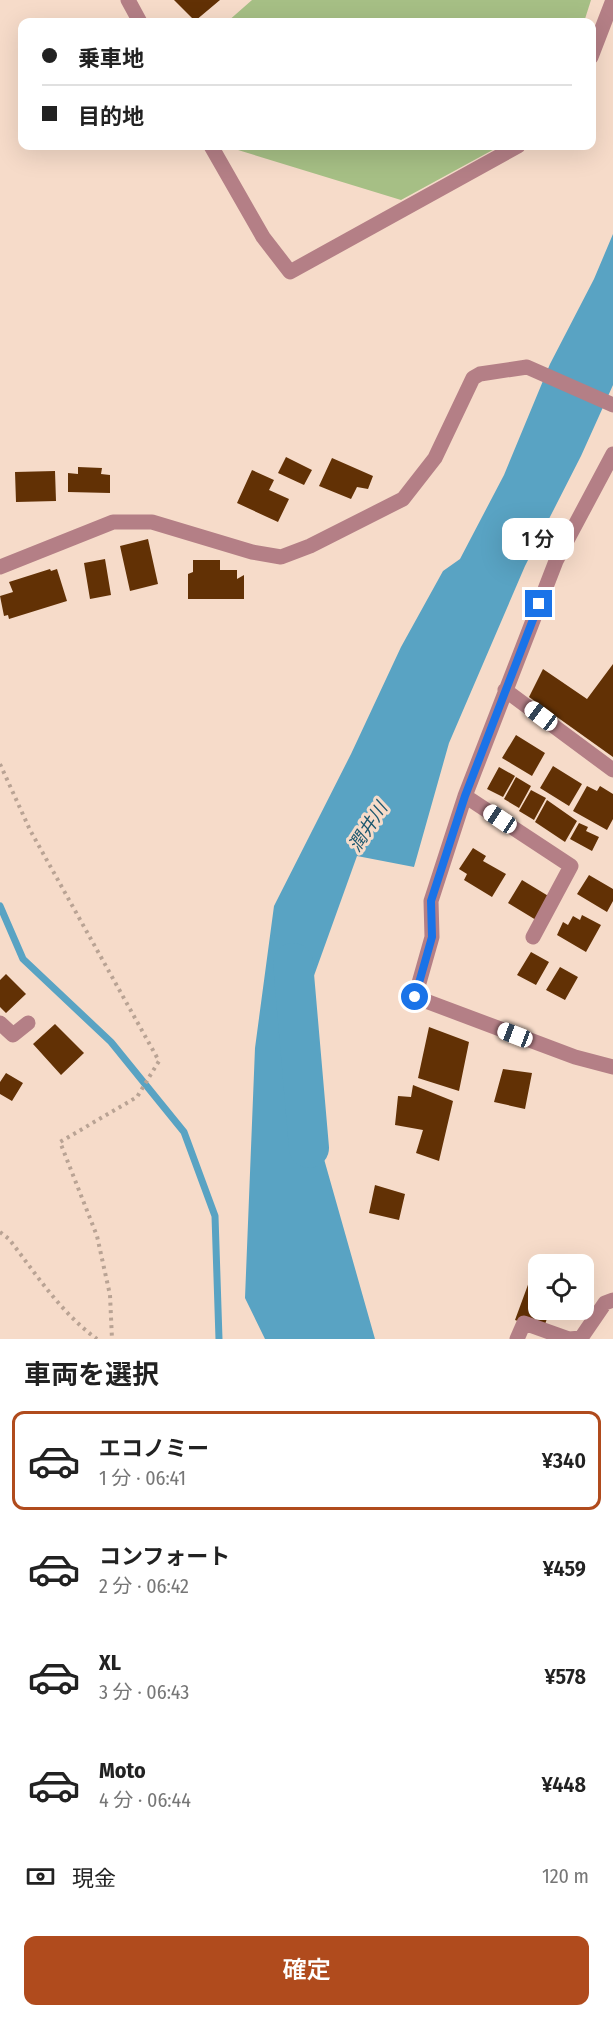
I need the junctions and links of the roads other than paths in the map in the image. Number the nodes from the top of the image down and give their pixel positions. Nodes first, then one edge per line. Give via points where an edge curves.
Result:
1 (128, 0) edge
2 (613, 0) edge
3 (138, 18) edge
4 (596, 44) edge
5 (213, 150) edge
6 (511, 150) edge
7 (613, 405) edge
8 (613, 454) edge
9 (0, 567) edge
10 (505, 690) junction
11 (613, 770) edge
12 (465, 796) junction
13 (533, 937) dead end
14 (0, 1023) edge
15 (28, 1023) dead end
16 (613, 1067) edge
17 (613, 1300) edge
18 (517, 1339) edge

1 - 3 street
2 - 4 street
5 - 6 street via 263,237 290,272
7 - 9 street via 526,367 480,374 473,378 435,458 403,499 301,550 281,557 152,522 113,522
8 - 10 street via 556,561
10 - 11 street
10 - 12 street
12 - 13 street via 571,866
12 - 16 street via 431,901 432,937 415,997 574,1057
14 - 15 street via 13,1035
17 - 18 street via 605,1303 581,1338 569,1339 524,1323

